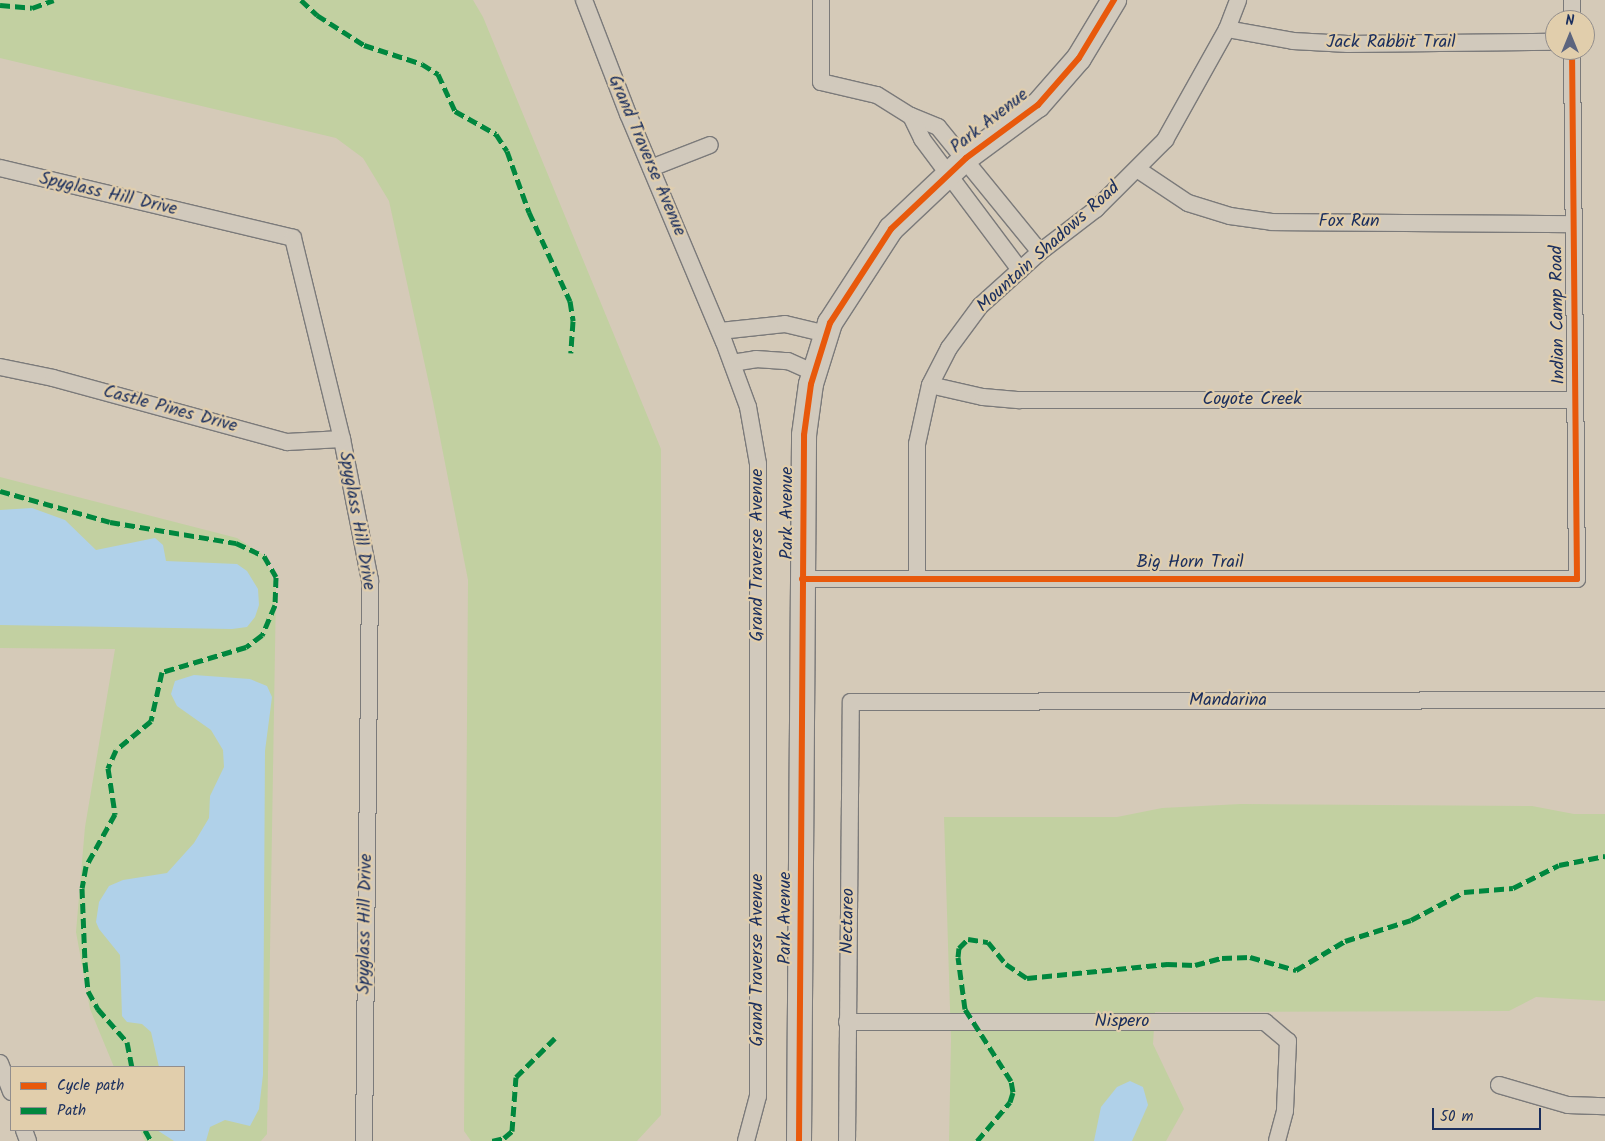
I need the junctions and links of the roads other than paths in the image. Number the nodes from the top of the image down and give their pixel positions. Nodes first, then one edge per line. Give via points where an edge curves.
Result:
1 (584, 0) edge
2 (821, 0) edge
3 (1114, 0) edge
4 (1238, 0) edge
5 (1227, 29) junction
6 (1545, 42) edge
7 (1572, 60) edge
8 (710, 145) dead end
9 (958, 166) junction
10 (0, 168) edge
11 (651, 168) junction
12 (1137, 169) junction
13 (1573, 224) junction
14 (1040, 252) junction
15 (1020, 270) junction
16 (720, 331) junction
17 (827, 334) junction
18 (732, 363) junction
19 (0, 367) edge
20 (814, 373) junction
21 (930, 385) junction
22 (1575, 400) junction
23 (342, 439) junction
24 (916, 577) junction
25 (802, 580) junction
26 (1577, 580) joint
27 (1605, 700) edge
28 (851, 702) joint
29 (848, 1022) junction
30 (0, 1063) edge
31 (1499, 1085) dead end
32 (10, 1089) edge
33 (1605, 1106) edge
34 (364, 1141) edge
35 (746, 1141) edge
36 (799, 1141) edge
37 (847, 1141) edge
38 (1276, 1141) edge

1 - 11 street, Grand Traverse Avenue
2 - 9 street via 821,82 877,95 911,116 938,127
3 - 9 street, Park Avenue via 1079,58 1038,105
4 - 5 street, Mountain Shadows Road
5 - 6 street, Jack Rabbit Trail via 1293,42
5 - 12 street, Mountain Shadows Road via 1165,140
7 - 13 street, Indian Camp Road
8 - 11 street
9 - 14 street
9 - 15 street
9 - 17 street, Park Avenue via 891,229 830,323
10 - 23 street, Spyglass Hill Drive via 293,238
11 - 16 street, Grand Traverse Avenue
12 - 13 street, Fox Run via 1188,203 1230,216 1264,220
12 - 14 street, Mountain Shadows Road via 1096,209
13 - 22 street, Indian Camp Road
14 - 15 street, Mountain Shadows Road
15 - 21 street, Mountain Shadows Road via 980,306 949,348
16 - 17 street via 786,324
16 - 18 street, Grand Traverse Avenue
17 - 20 street, Park Avenue
18 - 20 street via 756,359 788,361
18 - 35 street, Grand Traverse Avenue via 748,407 758,464 758,1096
19 - 23 street, Castle Pines Drive via 53,378 287,442
20 - 25 street, Park Avenue via 804,435
21 - 22 street, Coyote Creek via 983,397 1020,400
21 - 24 street, Mountain Shadows Road via 917,444
22 - 26 street, Indian Camp Road
23 - 34 street, Spyglass Hill Drive via 370,580
24 - 25 street, Big Horn Trail
24 - 26 street, Big Horn Trail
25 - 36 street, Park Avenue
27 - 28 street, Mandarina
28 - 29 street, Nectareo
29 - 37 street, Nectareo
29 - 38 street, Nispero via 1265,1022 1288,1041 1285,1111
30 - 32 street
31 - 33 street via 1568,1105

